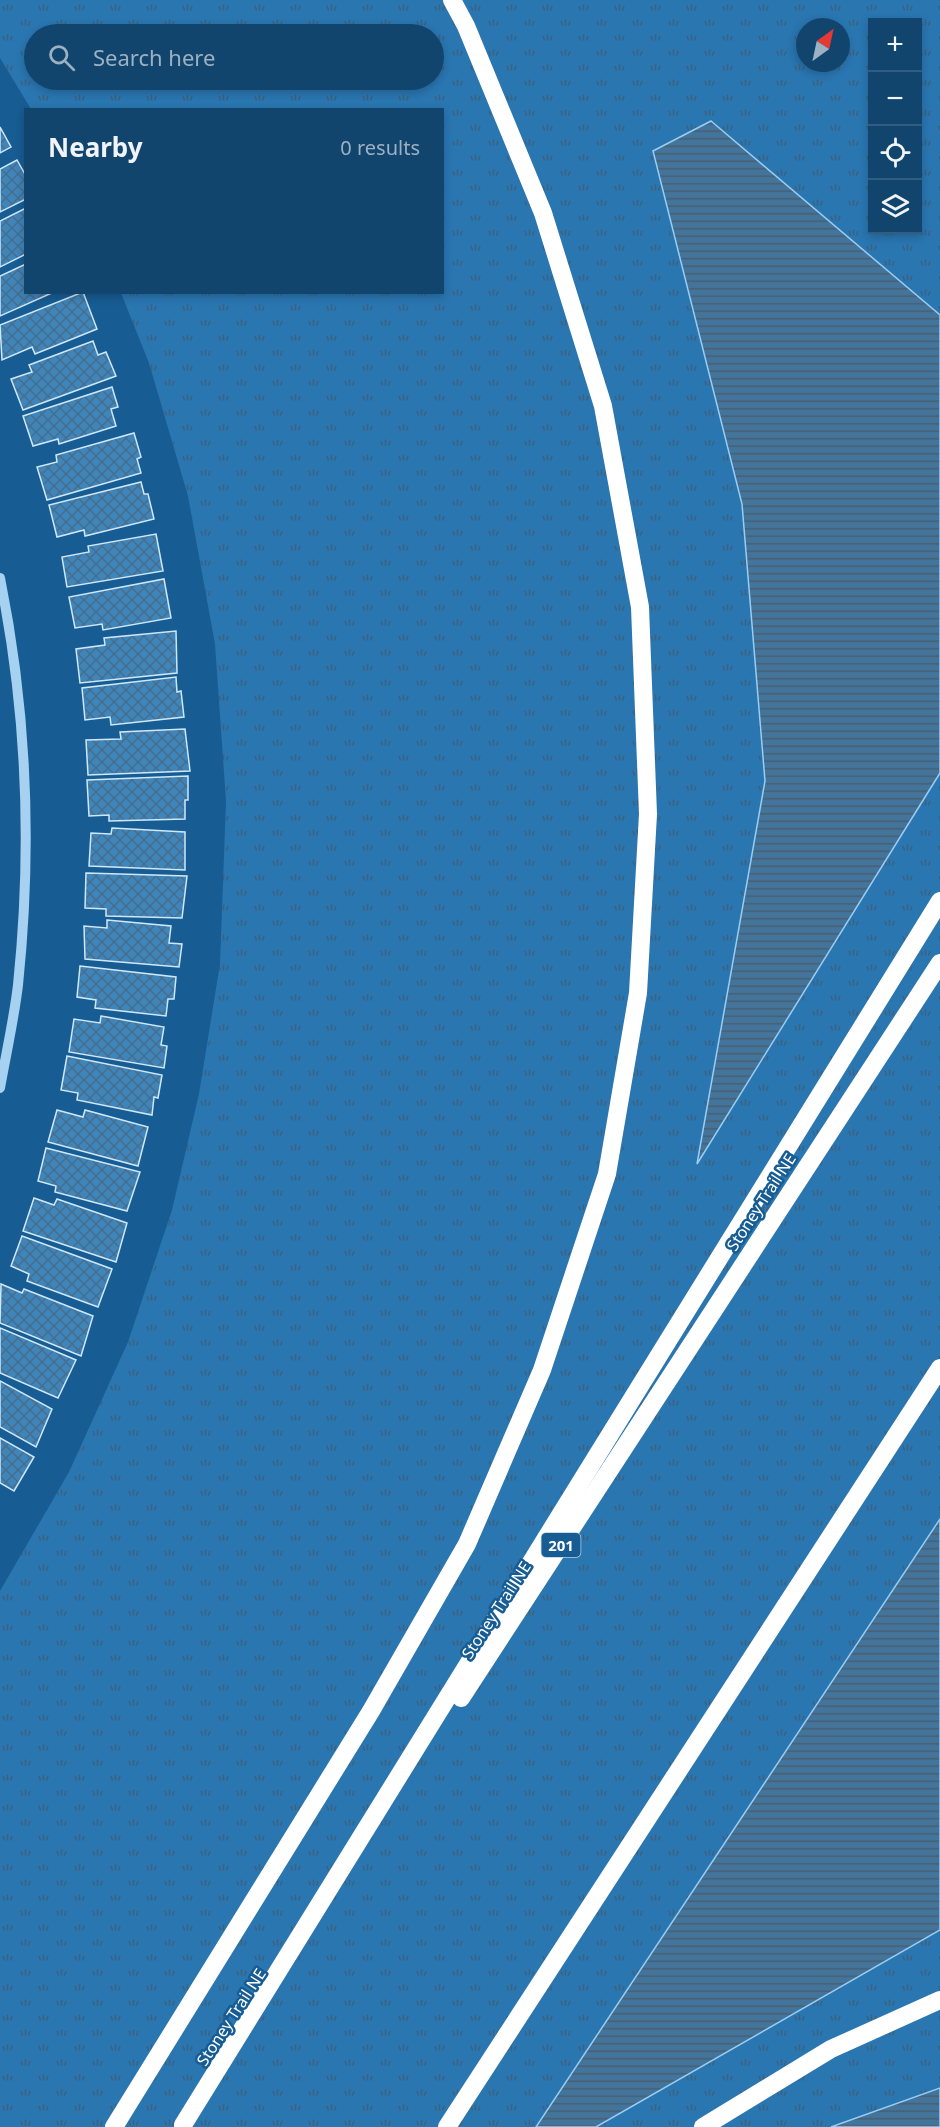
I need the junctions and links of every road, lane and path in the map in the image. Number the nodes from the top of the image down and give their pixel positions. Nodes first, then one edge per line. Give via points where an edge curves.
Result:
1 (452, 0) edge
2 (0, 578) edge
3 (940, 901) edge
4 (940, 963) edge
5 (0, 1088) edge
6 (940, 1368) edge
7 (940, 2000) edge
8 (183, 2126) edge
9 (114, 2127) edge
10 (447, 2127) edge
11 (703, 2127) edge

1 - 9 highway via 543,213 603,406 640,607 648,814 638,993 608,1174 542,1370 467,1544 371,1711
2 - 5 street via 21,729 26,872 18,986
3 - 8 highway
4 - 8 highway, Stoney Trail NE / 201
6 - 10 highway
7 - 11 highway via 831,2049

